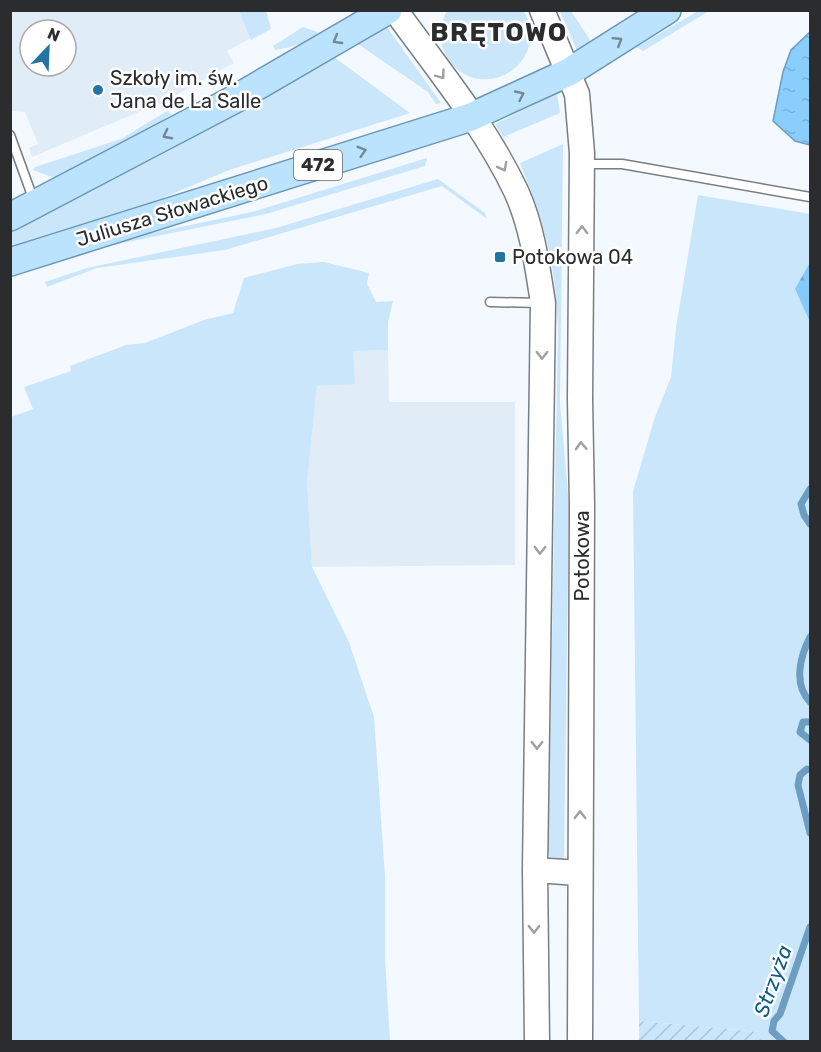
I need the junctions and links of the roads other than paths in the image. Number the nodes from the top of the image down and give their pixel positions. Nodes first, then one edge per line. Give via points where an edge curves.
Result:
1 (388, 10) edge
2 (395, 10) edge
3 (542, 10) edge
4 (667, 10) edge
5 (569, 72) junction
6 (471, 117) junction
7 (10, 135) edge
8 (583, 164) junction
9 (810, 197) edge
10 (35, 204) junction
11 (10, 217) edge
12 (10, 262) edge
13 (490, 302) dead end
14 (543, 303) junction
15 (535, 870) junction
16 (579, 873) junction
17 (537, 1041) edge
18 (580, 1041) edge

1 -> 10 main road via 235,99
2 -> 6 main road, Potokowa
3 - 5 main road, Potokowa
5 -> 4 main road, 472
6 -> 5 main road, 472
5 - 8 main road, Potokowa via 577,94
12 -> 6 main road, Juliusza Słowackiego / 472
6 -> 14 main road, Potokowa via 516,192 536,252
7 - 10 lane
8 - 9 lane via 622,164
16 -> 8 main road, Potokowa
10 - 11 main road
13 - 14 lane
14 -> 15 main road, Potokowa
15 - 16 main road
15 -> 17 main road, Potokowa
16 - 18 main road, Potokowa

